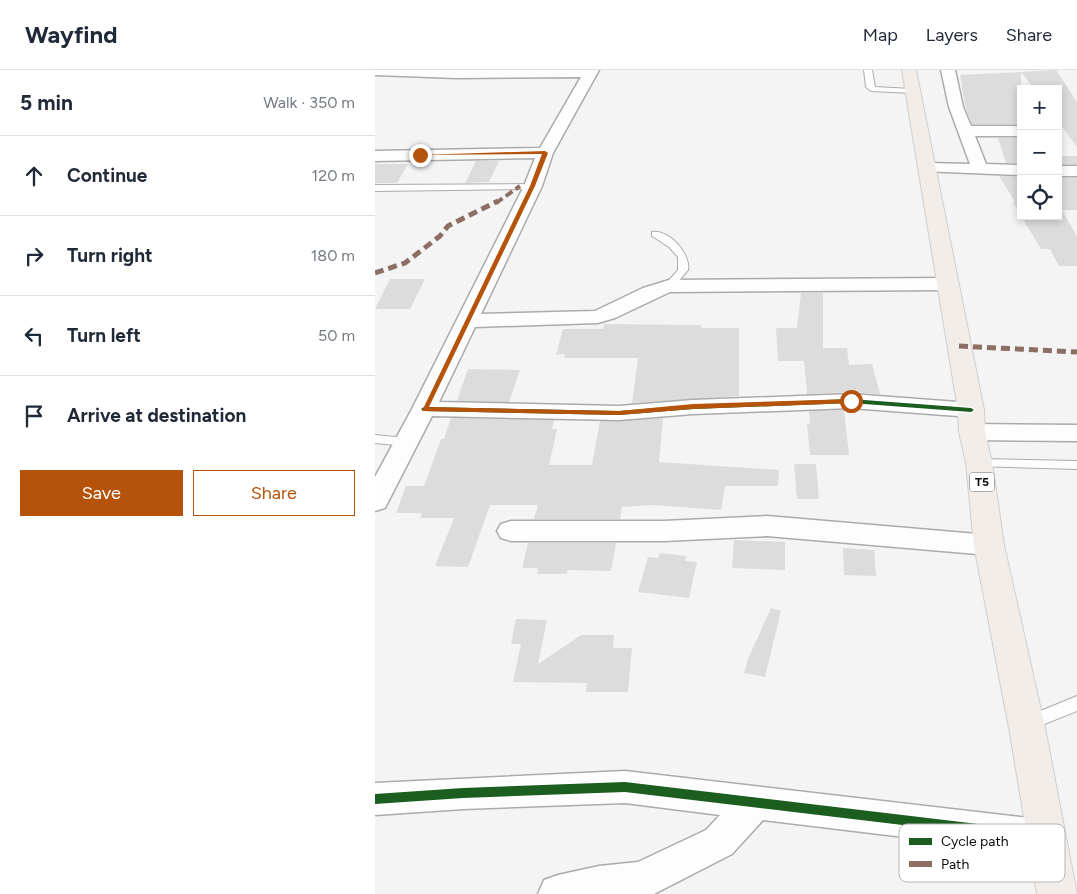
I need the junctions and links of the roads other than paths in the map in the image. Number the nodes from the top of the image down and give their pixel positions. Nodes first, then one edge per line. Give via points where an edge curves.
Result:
1 (868, 70) edge
2 (948, 70) edge
3 (375, 71) edge
4 (591, 71) edge
5 (911, 81) edge
6 (966, 131) junction
7 (1017, 131) edge
8 (545, 153) junction
9 (375, 156) edge
10 (927, 168) junction
11 (980, 169) junction
12 (1017, 170) edge
13 (1062, 171) edge
14 (1077, 171) edge
15 (533, 186) junction
16 (375, 188) edge
17 (655, 234) dead end
18 (948, 284) junction
19 (669, 286) junction
20 (467, 321) junction
21 (425, 409) junction
22 (971, 421) junction
23 (1077, 433) edge
24 (375, 439) edge
25 (406, 442) junction
26 (979, 463) junction
27 (1077, 465) edge
28 (378, 491) edge
29 (511, 531) dead end
30 (989, 545) junction
31 (1077, 703) edge
32 (1026, 724) junction
33 (375, 799) edge
34 (755, 803) junction
35 (935, 824) edge
36 (1044, 824) edge
37 (558, 894) edge

1 - 5 lane via 870,87 874,89
2 - 6 street
3 - 4 street via 466,74
4 - 8 street
5 - 10 highway, T5
6 - 7 street
6 - 11 street
8 - 9 street
8 - 15 street
10 - 11 street
10 - 18 highway, T5
11 - 12 street
13 - 14 street
15 - 16 lane
15 - 20 street
17 - 19 lane via 683,255 685,266 681,276
18 - 19 street
18 - 22 highway, T5
19 - 20 street via 647,291 637,300 597,317
20 - 21 street
21 - 22 street via 619,413 851,401
21 - 25 street
22 - 23 street
22 - 26 highway, T5
24 - 25 lane
25 - 28 street
26 - 27 lane
26 - 30 highway, T5
29 - 30 street via 664,532 767,526
30 - 32 highway, T5
31 - 32 lane
32 - 36 highway, T5
33 - 34 street via 625,787
34 - 35 street
34 - 37 street via 719,842 673,866 640,881

